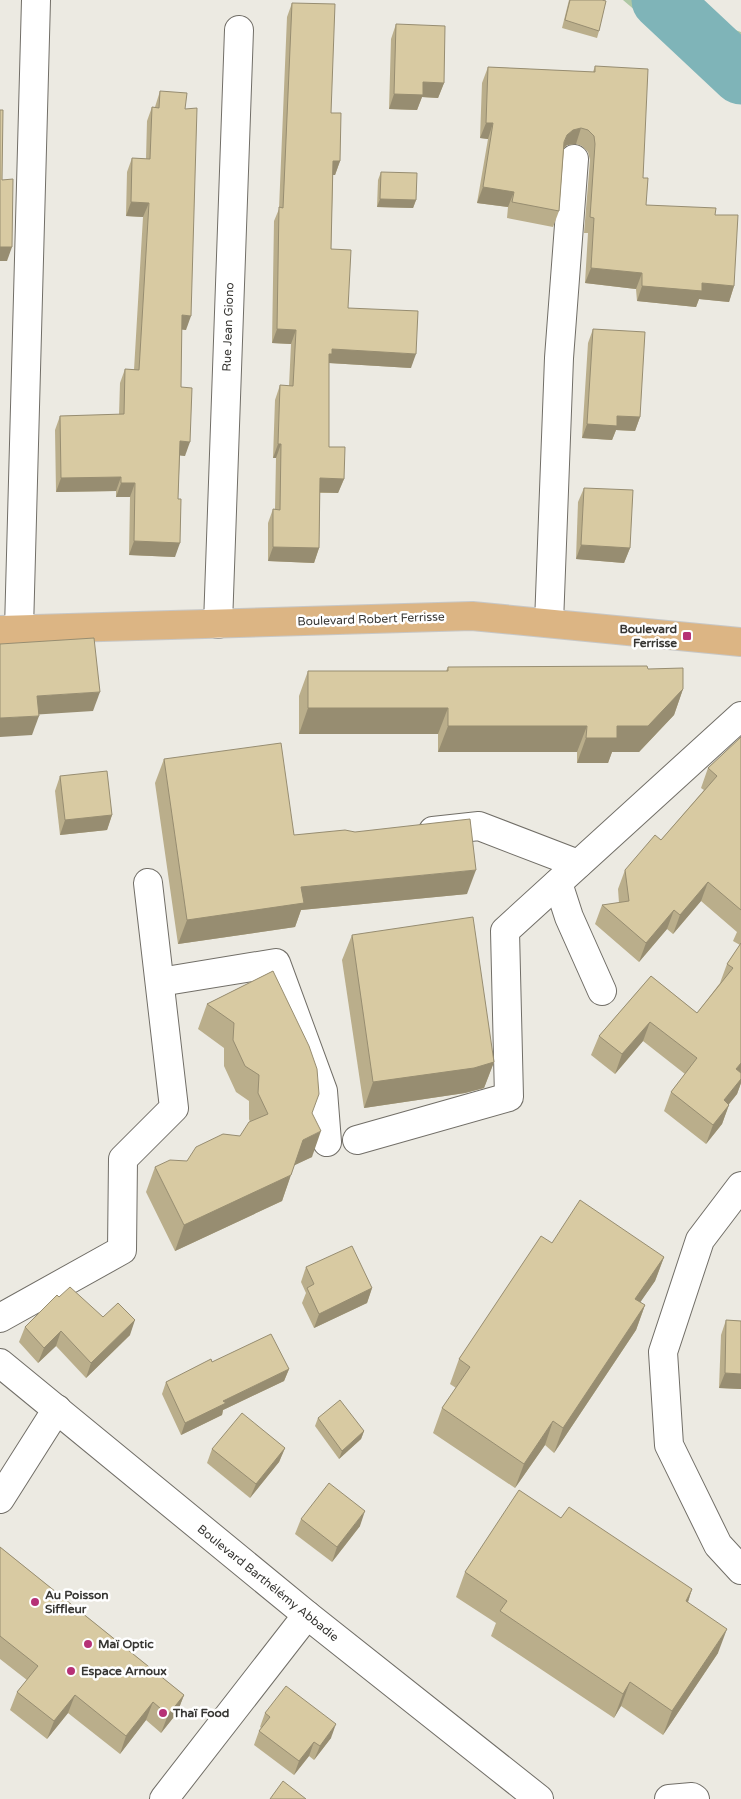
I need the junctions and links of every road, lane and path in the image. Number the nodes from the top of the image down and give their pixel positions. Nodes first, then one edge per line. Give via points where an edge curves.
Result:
1 (36, 0) edge
2 (238, 30) dead end
3 (574, 159) dead end
4 (549, 623) junction
5 (218, 624) junction
6 (10, 629) edge
7 (741, 642) edge
8 (741, 716) edge
9 (412, 834) edge
10 (578, 864) junction
11 (148, 883) dead end
12 (558, 883) junction
13 (160, 982) junction
14 (602, 991) dead end
15 (357, 1140) dead end
16 (327, 1142) dead end
17 (741, 1186) edge
18 (0, 1318) edge
19 (0, 1363) edge
20 (57, 1410) junction
21 (0, 1499) edge
22 (741, 1570) edge
23 (307, 1615) junction
24 (164, 1799) edge
25 (539, 1799) edge
26 (669, 1799) edge
27 (695, 1799) edge

1 - 6 street
2 - 5 street, Rue Jean Giono
3 - 4 street via 559,358
4 - 5 main road, Boulevard Robert Ferrisse via 472,616
4 - 7 main road, Boulevard Robert Ferrisse
5 - 6 main road, Boulevard Robert Ferrisse
8 - 10 street
9 - 10 street via 479,826
10 - 12 street
11 - 13 street
12 - 14 street via 569,917
12 - 15 street via 505,931 509,1097
13 - 16 street via 276,962 323,1091
13 - 18 street via 174,1108 123,1159 122,1250
17 - 22 street via 700,1240 664,1352 669,1444 718,1545
19 - 20 street, Boulevard Barthélémy Abbadie
20 - 21 street
20 - 23 street, Boulevard Barthélémy Abbadie
23 - 24 street
23 - 25 street, Boulevard Barthélémy Abbadie
26 - 27 street

